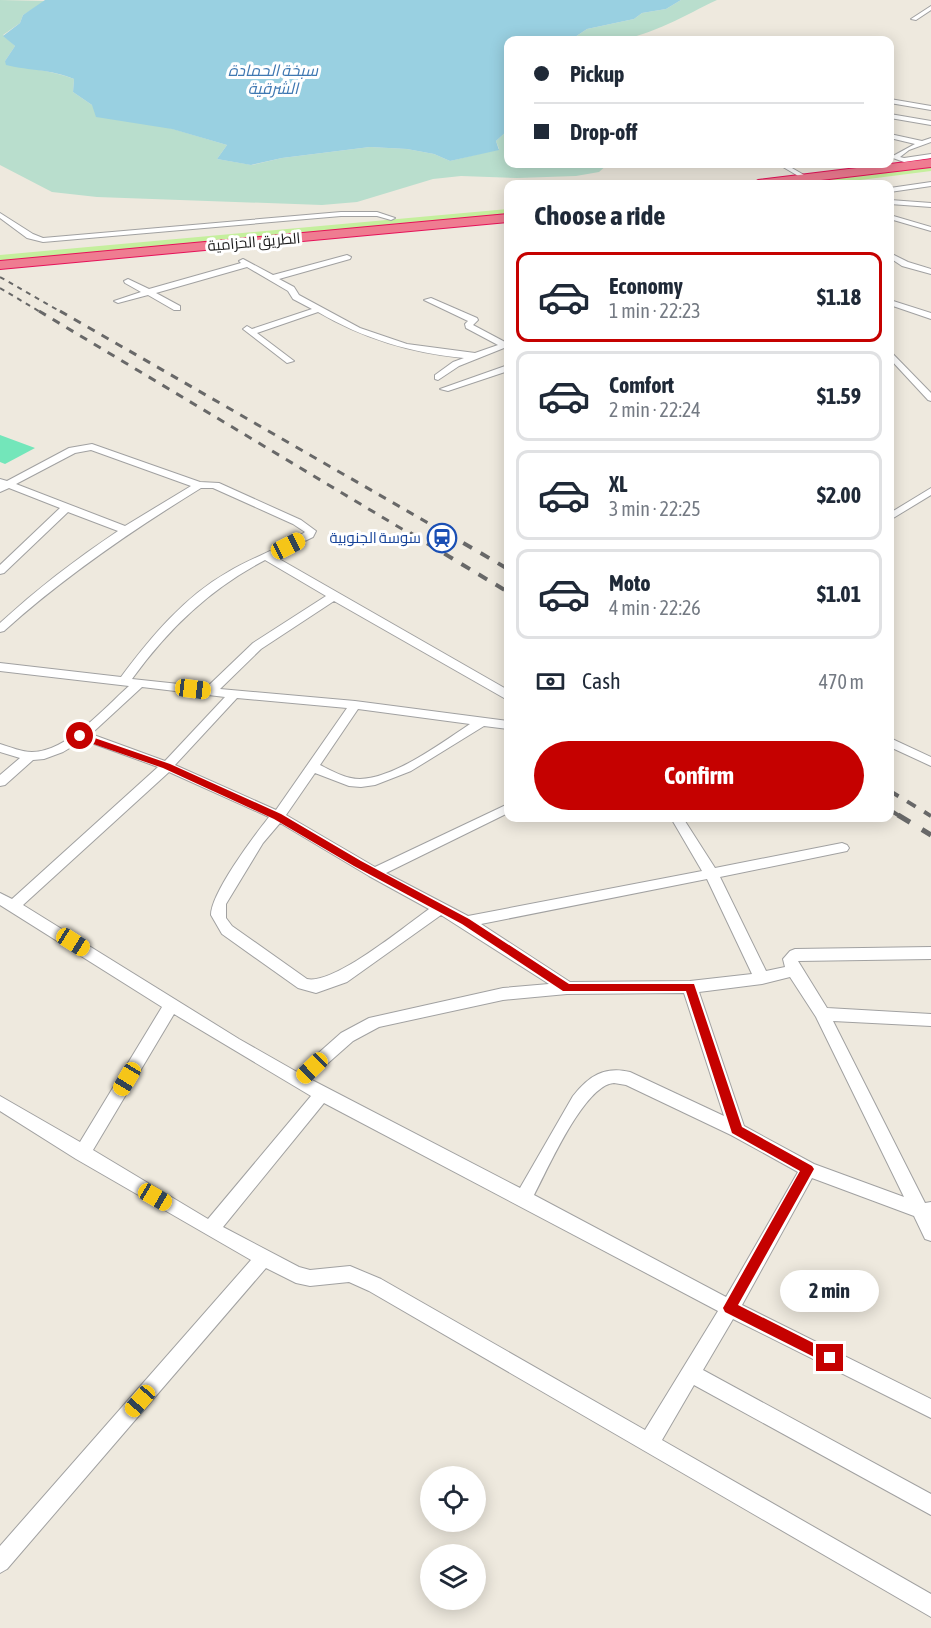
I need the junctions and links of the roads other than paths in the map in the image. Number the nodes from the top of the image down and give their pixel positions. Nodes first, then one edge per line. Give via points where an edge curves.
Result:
1 (930, 9) edge
2 (914, 19) dead end
3 (894, 102) edge
4 (931, 108) edge
5 (894, 117) edge
6 (931, 123) edge
7 (894, 137) edge
8 (931, 140) edge
9 (922, 143) junction
10 (898, 147) dead end
11 (908, 149) junction
12 (931, 156) edge
13 (894, 157) edge
14 (894, 158) edge
15 (931, 163) edge
16 (788, 168) edge
17 (892, 168) edge
18 (894, 168) edge
19 (931, 173) edge
20 (807, 179) junction
21 (797, 180) edge
22 (878, 180) edge
23 (931, 184) edge
24 (894, 189) edge
25 (894, 202) edge
26 (931, 205) edge
27 (504, 207) edge
28 (0, 215) edge
29 (391, 218) junction
30 (504, 218) edge
31 (894, 218) edge
32 (906, 222) junction
33 (894, 224) edge
34 (931, 229) edge
35 (0, 253) edge
36 (347, 257) dead end
37 (894, 257) edge
38 (7, 264) edge
39 (931, 272) edge
40 (272, 278) junction
41 (128, 281) dead end
42 (149, 292) junction
43 (428, 300) dead end
44 (118, 301) dead end
45 (894, 303) edge
46 (931, 307) edge
47 (177, 309) dead end
48 (320, 309) junction
49 (921, 313) junction
50 (931, 316) edge
51 (504, 344) edge
52 (504, 346) edge
53 (475, 356) junction
54 (894, 358) edge
55 (290, 361) dead end
56 (504, 369) edge
57 (438, 377) dead end
58 (445, 389) dead end
59 (931, 398) edge
60 (2, 485) edge
61 (200, 485) junction
62 (931, 491) edge
63 (67, 507) junction
64 (894, 514) edge
65 (125, 530) junction
66 (267, 557) junction
67 (0, 571) edge
68 (334, 596) junction
69 (0, 629) edge
70 (0, 667) edge
71 (124, 680) junction
72 (140, 682) junction
73 (210, 691) junction
74 (504, 693) edge
75 (234, 694) junction
76 (355, 705) junction
77 (481, 722) junction
78 (504, 725) edge
79 (81, 735) junction
80 (894, 744) edge
81 (0, 748) edge
82 (30, 756) junction
83 (931, 762) edge
84 (167, 766) junction
85 (312, 767) junction
86 (0, 782) edge
87 (504, 810) edge
88 (278, 816) junction
89 (679, 822) edge
90 (842, 848) dead end
91 (375, 873) junction
92 (712, 875) junction
93 (7, 901) edge
94 (439, 909) junction
95 (466, 922) junction
96 (931, 953) edge
97 (794, 970) junction
98 (762, 978) junction
99 (690, 987) junction
100 (567, 988) junction
101 (172, 1004) junction
102 (822, 1014) junction
103 (931, 1020) edge
104 (299, 1080) junction
105 (322, 1094) junction
106 (0, 1103) edge
107 (737, 1130) junction
108 (82, 1154) junction
109 (808, 1169) junction
110 (523, 1198) junction
111 (926, 1211) edge
112 (210, 1229) junction
113 (931, 1233) edge
114 (264, 1258) junction
115 (730, 1308) junction
116 (690, 1373) junction
117 (931, 1409) edge
118 (649, 1443) junction
119 (931, 1505) edge
120 (0, 1562) edge
121 (931, 1606) edge

1 - 2 street
3 - 4 street
5 - 6 street
7 - 9 street
8 - 9 street
9 - 11 street
10 - 11 street
11 - 13 street
12 - 14 street
15 - 18 highway
16 - 20 street
17 - 20 highway
19 - 22 highway
20 - 21 highway
23 - 24 street
25 - 26 street
27 - 29 highway, الطريق الحزامية
28 - 29 street via 30,236 43,240 341,214
29 - 35 highway, الطريق الحزامية
30 - 38 highway, الطريق الحزامية
31 - 32 street
32 - 33 street
32 - 34 street
36 - 40 street
37 - 39 street
40 - 42 street via 246,263
40 - 48 street
41 - 42 street
42 - 44 street
42 - 47 street
43 - 51 street via 474,320 469,326
45 - 49 street
46 - 49 street
48 - 53 street via 364,333 398,345
48 - 55 street via 248,330
49 - 50 street
52 - 53 street
53 - 57 street
54 - 59 street
56 - 58 street
60 - 61 street via 72,450 92,447
60 - 63 street
61 - 65 street
61 - 66 street via 215,485 311,531
62 - 64 street
63 - 65 street
63 - 67 street
65 - 69 street via 52,581
66 - 68 street
66 - 71 street via 223,580 200,598 154,640
68 - 73 street via 257,646
68 - 74 street
70 - 71 street
71 - 72 street
72 - 73 street
72 - 79 street
73 - 75 street
75 - 76 street
75 - 84 street
76 - 77 street
76 - 85 street
77 - 78 street
77 - 85 street via 419,760 372,781 347,781
79 - 82 street via 53,753
79 - 84 street
80 - 83 street
81 - 82 street
82 - 86 street
84 - 88 street
84 - 93 street
85 - 88 street
87 - 91 street
88 - 91 street
88 - 94 street via 219,904 219,923 303,984 316,987 342,978
89 - 92 street
90 - 92 street
91 - 94 street
92 - 95 street
92 - 98 street
93 - 101 street
94 - 95 street
95 - 100 street
96 - 97 street via 795,955 790,959
97 - 98 street
97 - 102 street
98 - 99 street
99 - 100 street
99 - 107 street
100 - 104 street via 502,994 375,1022 347,1037
101 - 104 street
101 - 108 street
102 - 103 street
102 - 111 street
104 - 105 street
105 - 110 street
105 - 112 street
106 - 108 street
107 - 109 street
107 - 110 street via 630,1078 601,1079 574,1109
108 - 112 street
109 - 111 street
109 - 115 street
110 - 115 street
111 - 113 street
112 - 114 street
114 - 118 street via 310,1278 350,1274 360,1278
114 - 120 street
115 - 116 street
115 - 117 street
116 - 118 street
116 - 119 street
118 - 121 street

